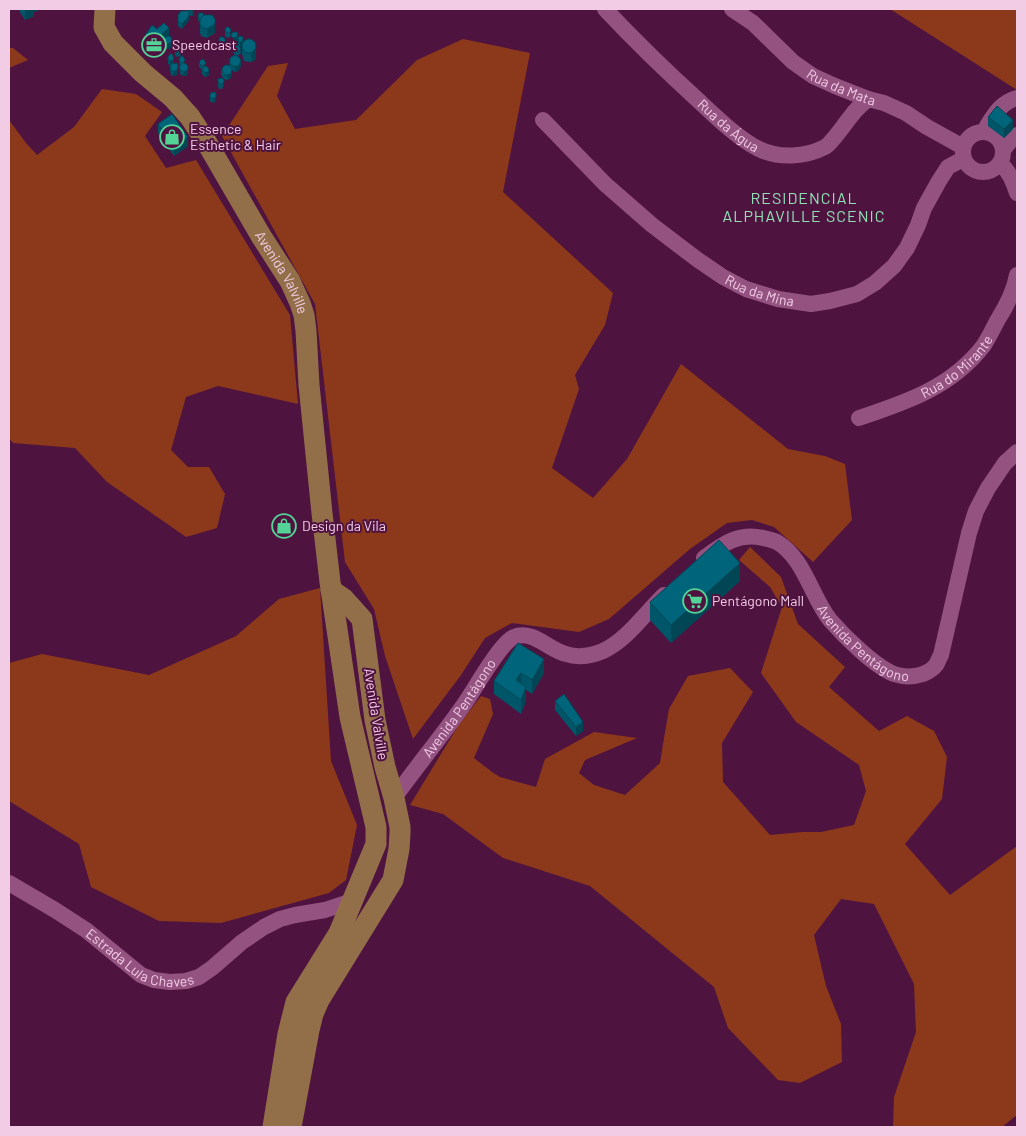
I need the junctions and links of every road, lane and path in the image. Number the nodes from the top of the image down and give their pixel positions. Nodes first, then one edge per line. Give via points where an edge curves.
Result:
1 (105, 9) edge
2 (605, 9) edge
3 (732, 9) edge
4 (1017, 98) edge
5 (868, 99) junction
6 (543, 120) dead end
7 (983, 132) junction
8 (1017, 135) edge
9 (963, 153) junction
10 (1001, 156) junction
11 (1017, 193) edge
12 (1017, 275) edge
13 (859, 418) dead end
14 (1017, 452) edge
15 (696, 565) edge
16 (675, 585) edge
17 (332, 590) junction
18 (342, 662) junction
19 (369, 675) junction
20 (394, 798) junction
21 (400, 827) junction
22 (376, 836) junction
23 (399, 849) junction
24 (9, 883) edge
25 (352, 901) junction
26 (325, 910) junction
27 (339, 933) junction
28 (273, 1127) edge
29 (291, 1127) edge

1 - 17 main road, Avenida Valville via 104,27 112,43 190,117 290,281 300,303 306,331
2 - 5 street, Rua da Água via 712,113 759,149 793,156 827,146
3 - 5 street, Rua da Mata via 753,23 800,67
4 - 7 street via 1006,102 995,112
5 - 9 street, Rua da Mata via 906,114
6 - 9 street, Rua da Mina via 605,184 698,260 746,289 778,299 811,304 856,294 894,266 907,248 939,181
7 - 9 street via 970,136
7 - 10 street via 997,137 1001,143
8 - 10 street
9 - 10 street via 967,164 977,172 995,168
10 - 11 street
12 - 13 street, Rua do Mirante via 1007,305 984,344 966,364 919,396
14 - 15 street, Avenida Pentágono via 988,488 976,511 941,655 935,666 917,676 894,674 856,646 829,619 801,568 788,550 776,541 756,536 731,540
16 - 20 street, Avenida Pentágono via 625,636 605,650 587,656 565,654 528,635 508,640
17 - 18 main road, Avenida Valville
17 - 19 main road, Avenida Valville via 362,619
18 - 19 main road via 352,657 362,660
18 - 22 main road, Avenida Valville via 350,717
19 - 20 main road, Avenida Valville via 377,729
20 - 21 main road, Avenida Valville
21 - 22 main road via 390,821 381,823
21 - 23 main road, Avenida Valville
22 - 23 main road via 379,851 387,855
22 - 25 main road
23 - 29 main road via 393,880 313,1014
24 - 26 street, Estrada Lula Chaves via 86,930 141,975 170,982 199,976 272,923 294,915
25 - 26 street, Estrada Lula Chaves
25 - 27 main road
26 - 27 street via 335,917
27 - 28 main road via 296,1002

